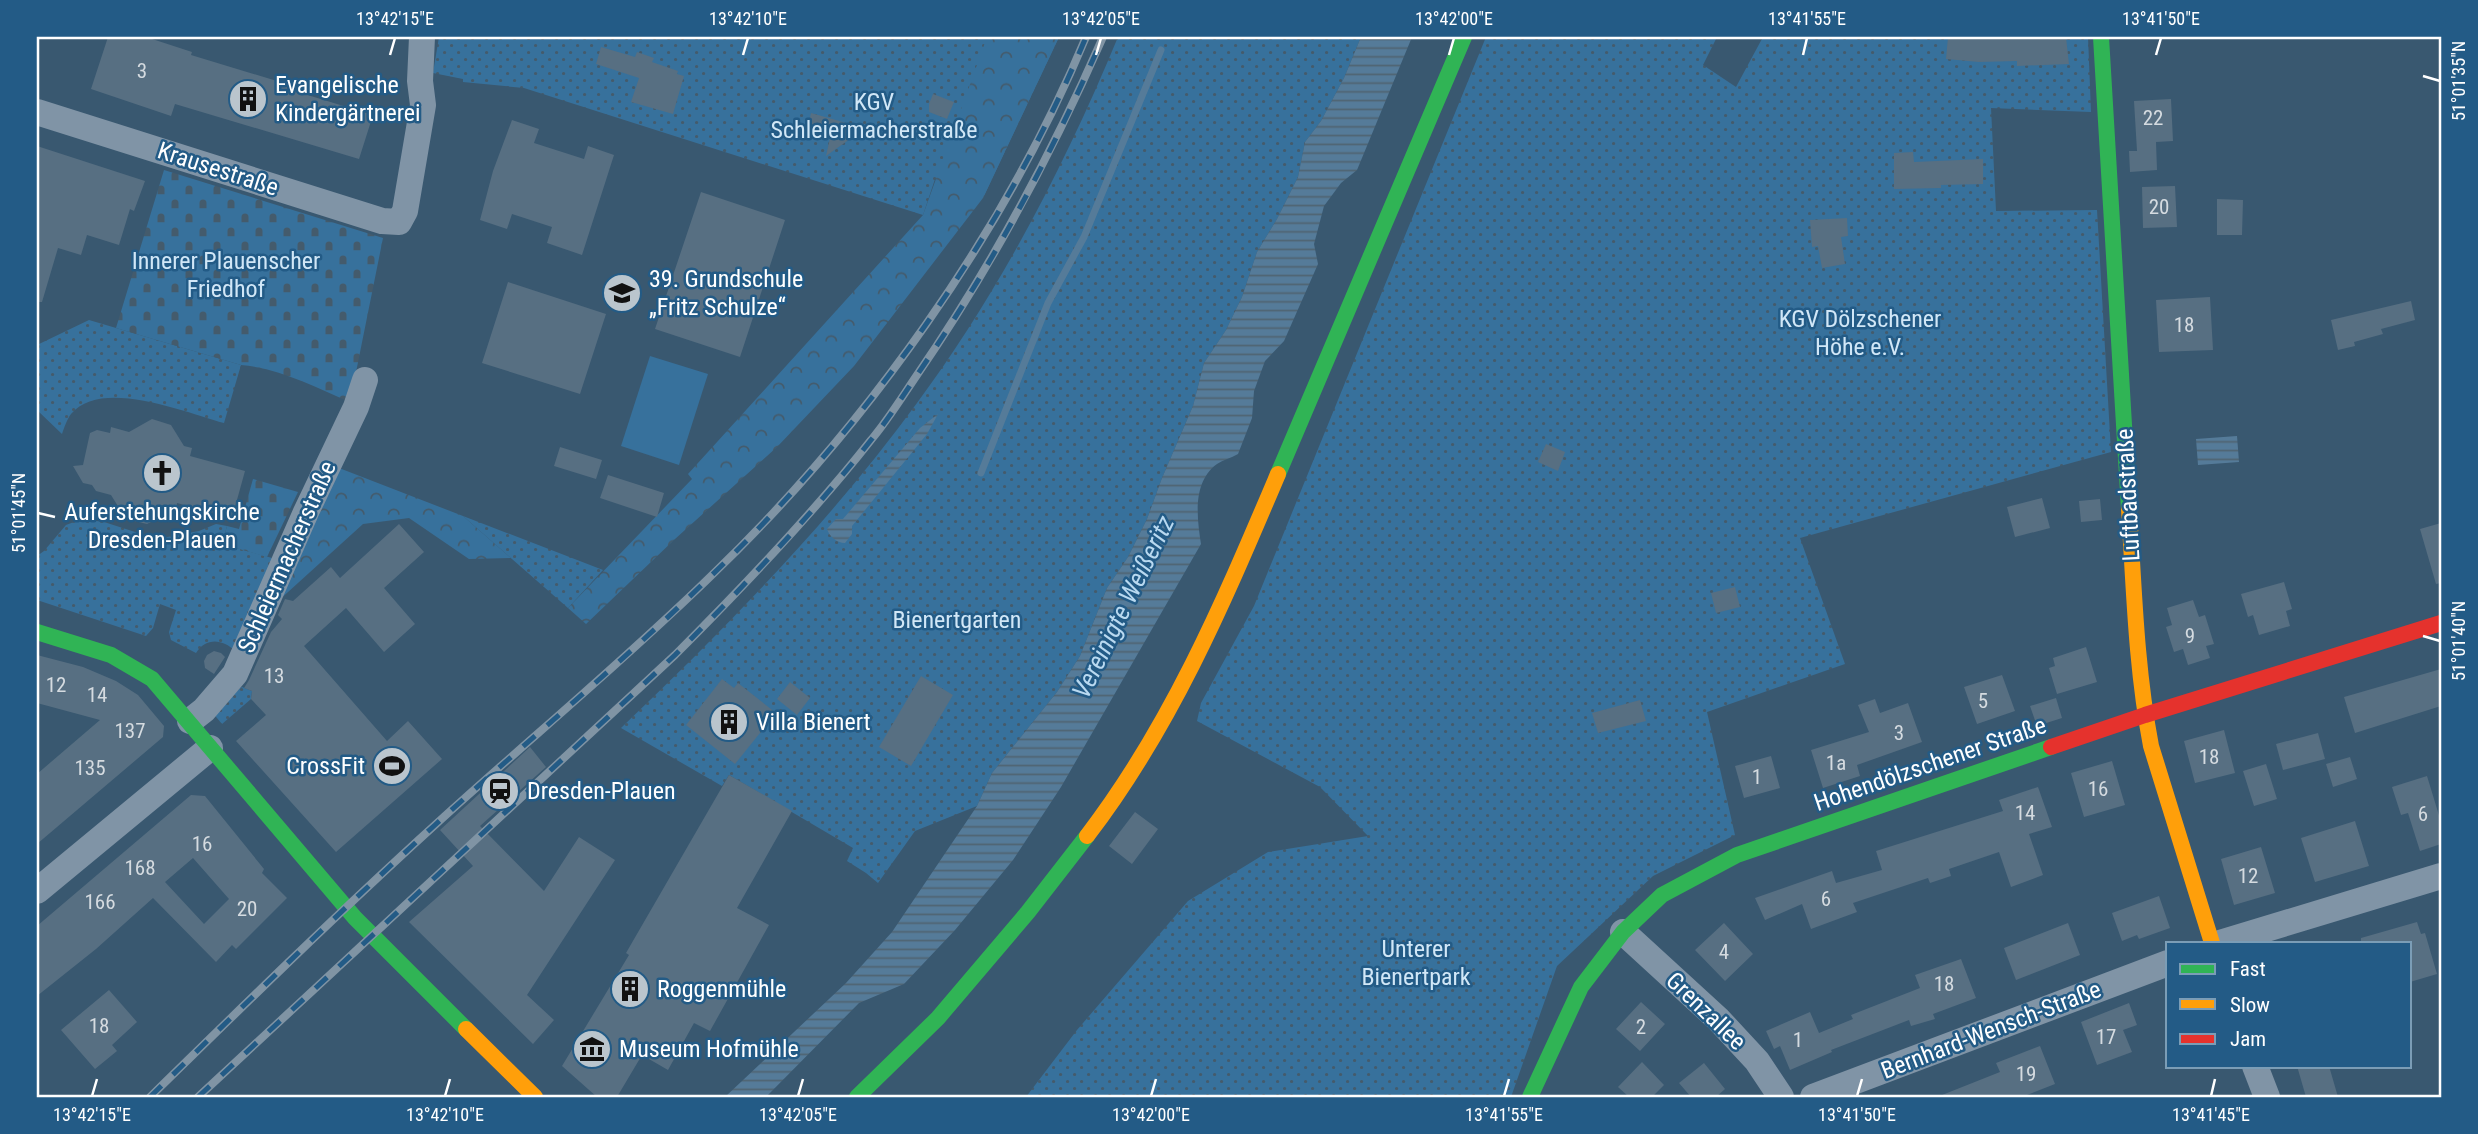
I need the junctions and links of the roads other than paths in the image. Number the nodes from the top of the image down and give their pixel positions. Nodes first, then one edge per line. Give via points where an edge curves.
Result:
1 (422, 37) edge
2 (1464, 37) edge
3 (2101, 37) edge
4 (37, 112) edge
5 (365, 380) dead end
6 (2441, 623) edge
7 (37, 632) edge
8 (2145, 715) junction
9 (190, 721) junction
10 (210, 748) junction
11 (2441, 876) edge
12 (37, 891) edge
13 (1623, 932) junction
14 (2212, 942) edge
15 (2223, 942) edge
16 (2166, 964) edge
17 (2256, 1068) edge
18 (1532, 1092) edge
19 (535, 1097) edge
20 (857, 1097) edge
21 (1781, 1097) edge
22 (1813, 1097) edge
23 (2267, 1097) edge

1 - 4 street, Krausestraße via 423,105 400,222 382,221
2 - 20 street via 1217,618 1149,748 1011,933 938,1018
3 - 8 street, Luftbadstraße
5 - 9 street, Schleiermacherstraße via 235,674
6 - 8 street, Hohendölzschener Straße
7 - 9 street via 126,661 152,679
8 - 13 street, Hohendölzschener Straße via 1737,855 1662,895
8 - 14 street, Luftbadstraße
9 - 10 street
10 - 12 street
10 - 19 street via 355,918
11 - 15 street
13 - 18 street, Hohendölzschener Straße via 1581,987
13 - 21 street, Grenzallee via 1718,1018 1757,1061
16 - 22 street, Bernhard-Wensch-Straße
17 - 23 street

